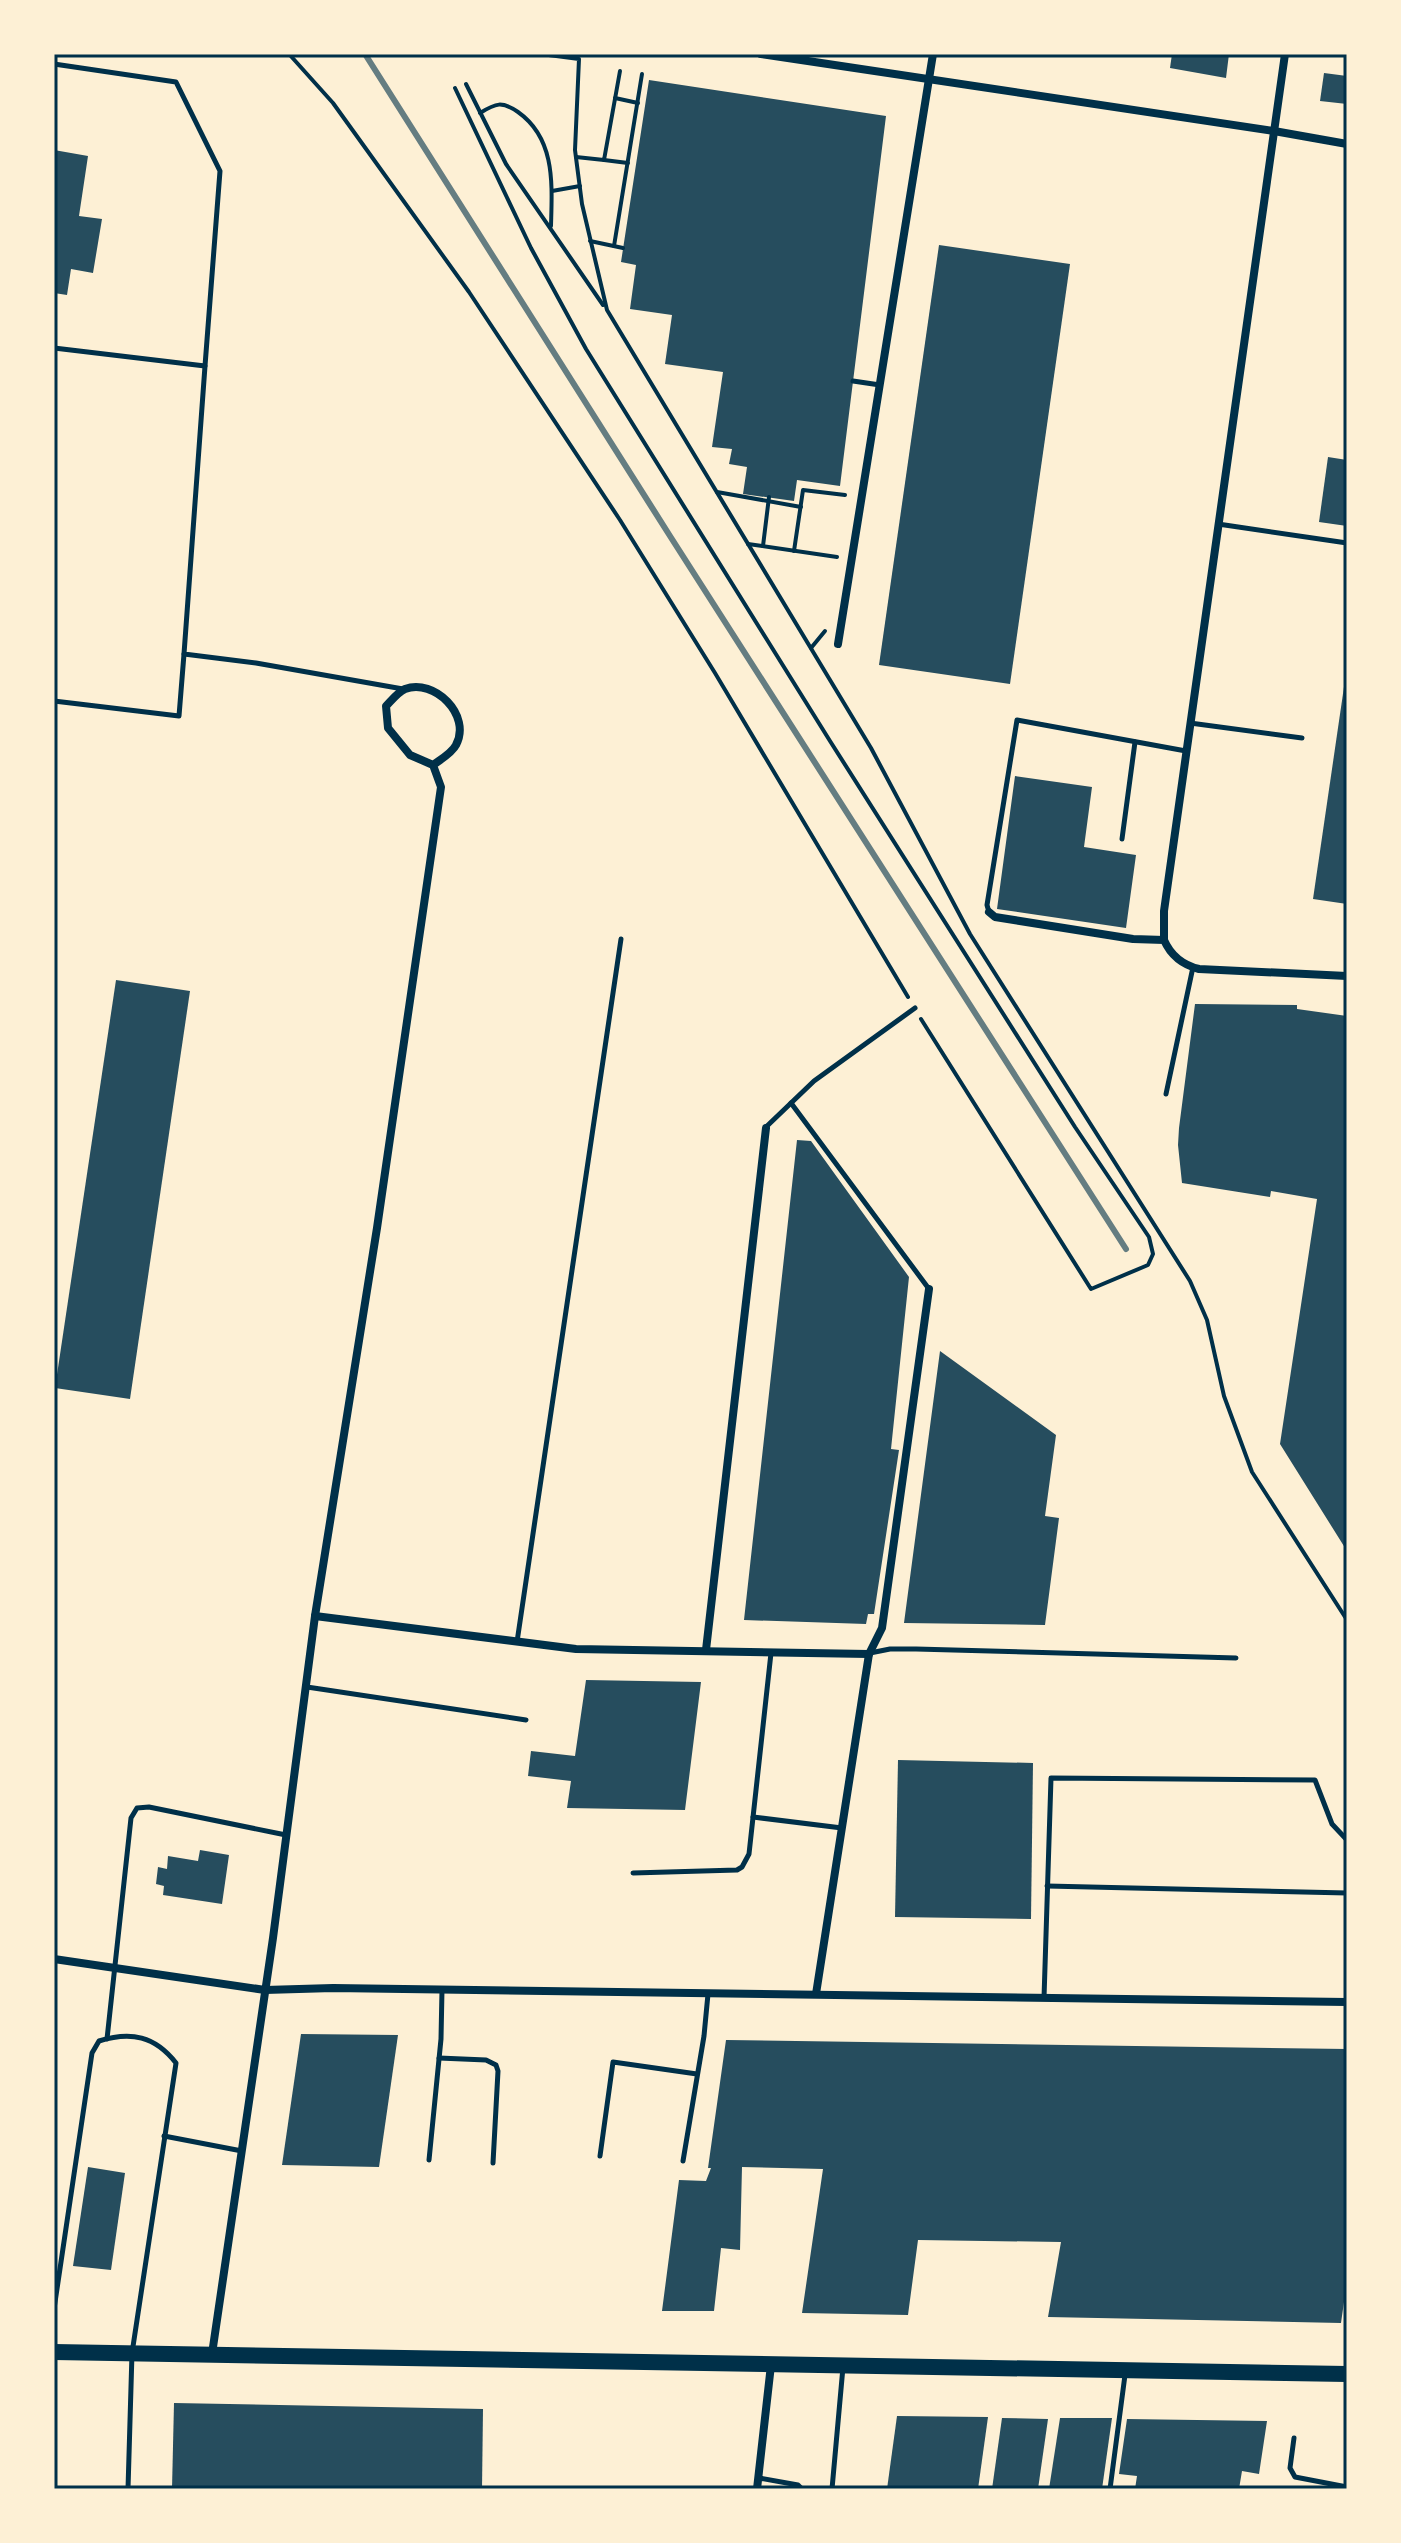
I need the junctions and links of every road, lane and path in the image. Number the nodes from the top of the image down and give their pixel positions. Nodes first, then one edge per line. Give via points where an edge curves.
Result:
1 (289, 54) edge
2 (541, 54) edge
3 (761, 54) edge
4 (933, 54) edge
5 (1285, 54) edge
6 (54, 64) edge
7 (620, 71) dead end
8 (642, 74) dead end
9 (929, 79) junction
10 (466, 84) dead end
11 (455, 88) dead end
12 (615, 98) junction
13 (638, 103) junction
14 (480, 113) junction
15 (1274, 131) junction
16 (1347, 144) edge
17 (576, 157) junction
18 (604, 160) junction
19 (628, 163) junction
20 (580, 186) junction
21 (552, 191) junction
22 (551, 229) junction
23 (590, 241) junction
24 (614, 246) junction
25 (623, 248) dead end
26 (607, 310) junction
27 (54, 348) edge
28 (205, 366) junction
29 (853, 381) dead end
30 (880, 385) junction
31 (717, 492) junction
32 (845, 495) dead end
33 (769, 500) junction
34 (801, 507) junction
35 (1217, 523) junction
36 (1347, 543) edge
37 (748, 544) junction
38 (763, 546) junction
39 (794, 551) junction
40 (837, 557) dead end
41 (838, 644) dead end
42 (184, 654) junction
43 (404, 690) junction
44 (54, 701) edge
45 (1190, 722) junction
46 (1302, 738) dead end
47 (1135, 742) junction
48 (1186, 751) junction
49 (433, 765) junction
50 (1122, 839) dead end
51 (989, 912) joint
52 (621, 939) dead end
53 (1164, 940) junction
54 (1193, 967) junction
55 (1347, 976) edge
56 (915, 1008) junction
57 (1166, 1094) dead end
58 (791, 1103) junction
59 (766, 1128) joint
60 (929, 1289) joint
61 (315, 1616) junction
62 (1347, 1620) edge
63 (517, 1643) junction
64 (706, 1650) junction
65 (771, 1652) junction
66 (869, 1654) junction
67 (1236, 1658) dead end
68 (306, 1687) junction
69 (526, 1720) dead end
70 (753, 1817) junction
71 (842, 1828) junction
72 (286, 1835) junction
73 (1347, 1840) edge
74 (633, 1873) dead end
75 (1047, 1886) junction
76 (1347, 1893) edge
77 (54, 1959) edge
78 (115, 1968) junction
79 (442, 1989) junction
80 (265, 1990) junction
81 (708, 1993) junction
82 (816, 1994) junction
83 (1044, 1998) junction
84 (1347, 2002) edge
85 (107, 2039) junction
86 (439, 2058) junction
87 (697, 2074) junction
88 (164, 2136) junction
89 (242, 2151) junction
90 (600, 2156) dead end
91 (429, 2160) dead end
92 (683, 2161) dead end
93 (493, 2163) dead end
94 (54, 2309) edge
95 (54, 2352) edge
96 (132, 2353) junction
97 (212, 2354) junction
98 (771, 2364) junction
99 (843, 2365) junction
100 (1125, 2370) junction
101 (1347, 2374) edge
102 (1294, 2438) dead end
103 (758, 2478) junction
104 (1347, 2487) edge
105 (128, 2489) edge
106 (757, 2489) edge
107 (802, 2489) edge
108 (832, 2489) edge
109 (1110, 2489) edge

1 - 56 path via 333,103 469,292 603,495
2 - 17 path via 579,59
3 - 9 street
4 - 9 street
5 - 15 street
6 - 28 lane via 176,82 220,171
7 - 12 path
8 - 13 path
9 - 15 street
9 - 30 street
10 - 14 path
11 - 56 path via 586,349 1149,1237 1153,1254 1148,1265 1091,1289
12 - 13 path
12 - 18 path
13 - 19 path
14 - 21 path via 498,102 529,120 542,136
14 - 22 path via 506,164
15 - 16 street
15 - 35 street
17 - 18 path
17 - 20 path
18 - 19 path
19 - 24 path
20 - 21 path
20 - 23 path
21 - 22 path
22 - 26 path
23 - 24 path
23 - 26 path
24 - 25 path
26 - 31 path
27 - 28 lane
28 - 42 lane
29 - 30 lane
30 - 41 street
31 - 33 path
31 - 37 path
32 - 34 path via 803,490
33 - 34 path
33 - 38 path
34 - 39 path
35 - 36 lane
35 - 45 street
37 - 38 path
37 - 62 path via 871,748 970,934 1190,1281 1207,1320 1224,1396 1252,1472
38 - 39 path
39 - 40 path
42 - 43 lane
42 - 44 lane via 179,716
43 - 49 street via 386,706 388,728 410,755
43 - 49 street via 420,688 441,696 455,710 461,727 456,746
45 - 46 lane
45 - 48 street
47 - 48 lane
47 - 50 lane
47 - 51 lane via 1017,720
48 - 53 street
49 - 61 street via 441,787
51 - 53 street
52 - 63 lane
53 - 54 street via 1172,955
54 - 55 street
54 - 57 lane
56 - 58 lane via 848,1054
58 - 59 lane
58 - 60 lane
59 - 64 street
60 - 66 street via 882,1628
61 - 63 street
61 - 68 street
63 - 64 street
64 - 65 street
65 - 66 street
65 - 70 lane
66 - 67 lane via 903,1649
66 - 71 street
68 - 69 lane
68 - 72 street
70 - 71 lane
70 - 74 lane via 749,1854 737,1870
71 - 82 street
72 - 78 lane via 137,1808 131,1818
72 - 80 street
73 - 75 lane via 1332,1824 1315,1780 1051,1778
75 - 76 lane
75 - 83 lane
77 - 78 street
78 - 80 street
78 - 85 lane
79 - 80 street
79 - 81 street
79 - 86 lane
80 - 89 street
81 - 82 street
81 - 87 lane
82 - 83 street
83 - 84 street
85 - 88 lane via 148,2039 164,2047 176,2063
85 - 94 lane via 92,2053
86 - 91 lane
86 - 93 lane via 496,2065
87 - 90 lane via 613,2062
87 - 92 lane
88 - 89 lane
88 - 96 lane
89 - 97 street
95 - 96 main road
96 - 97 main road
96 - 105 lane
97 - 98 main road
98 - 99 main road
98 - 103 street
99 - 100 main road
99 - 108 lane
100 - 101 main road
100 - 109 lane
102 - 104 lane via 1290,2468 1295,2477
103 - 106 street
103 - 107 lane

